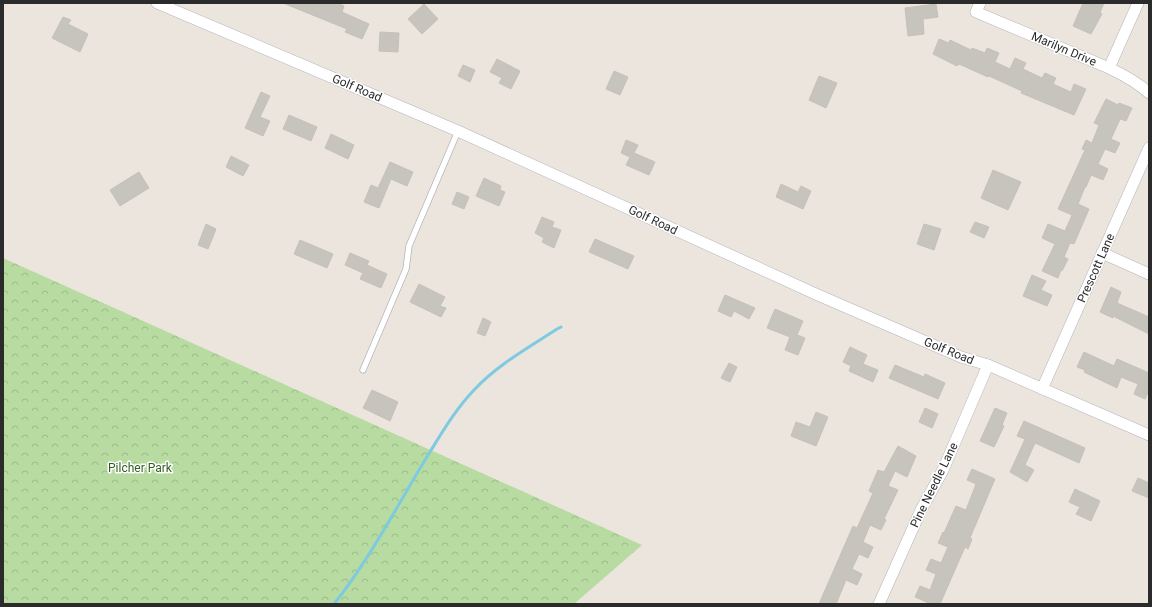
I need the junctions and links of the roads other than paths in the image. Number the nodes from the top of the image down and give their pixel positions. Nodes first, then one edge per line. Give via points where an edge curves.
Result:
1 (157, 3) edge
2 (1138, 3) edge
3 (978, 7) edge
4 (1109, 68) junction
5 (1149, 93) edge
6 (458, 131) junction
7 (1149, 148) edge
8 (1102, 254) junction
9 (1149, 274) edge
10 (988, 365) junction
11 (363, 370) dead end
12 (1042, 389) junction
13 (1149, 435) edge
14 (879, 604) edge

1 - 6 street, Golf Road
2 - 4 street
3 - 4 street, Marilyn Drive
4 - 5 street, Marilyn Drive
6 - 10 street, Golf Road via 818,296 962,357
6 - 11 lane via 409,246 406,269
7 - 8 street, Prescott Lane
8 - 9 street
8 - 12 street, Prescott Lane
10 - 12 street, Golf Road
10 - 14 street, Pine Needle Lane via 943,470 921,510
12 - 13 street, Golf Road

